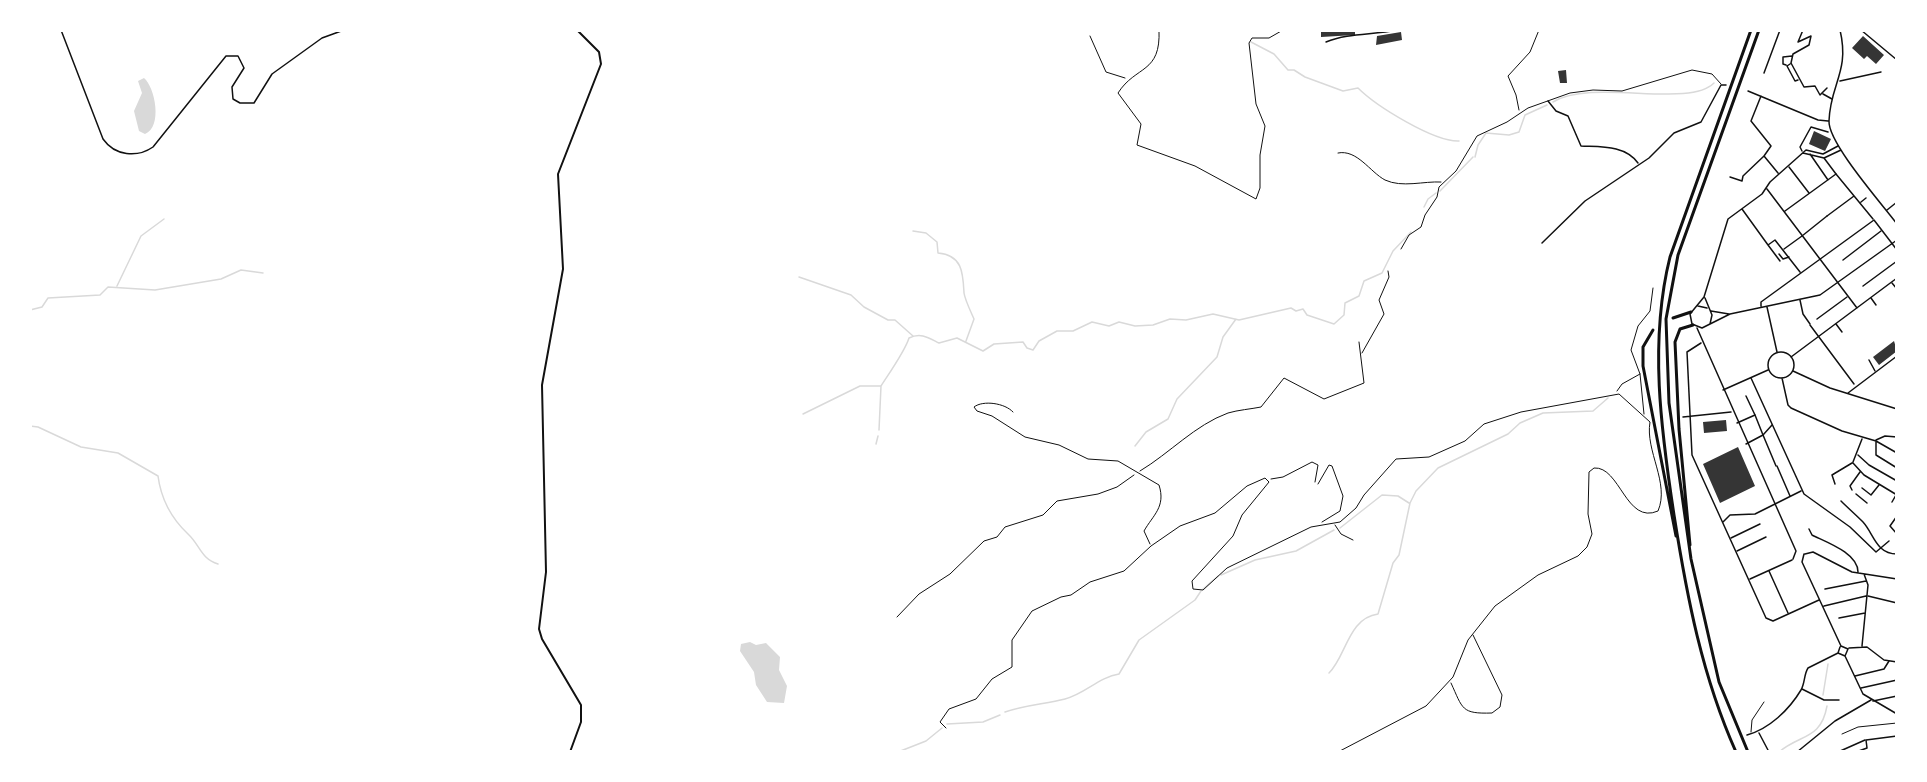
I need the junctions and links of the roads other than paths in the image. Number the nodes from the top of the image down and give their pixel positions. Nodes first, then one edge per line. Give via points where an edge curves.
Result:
1 (61, 30) edge
2 (344, 30) edge
3 (577, 30) edge
4 (1159, 30) edge
5 (1283, 30) edge
6 (1397, 30) edge
7 (1751, 30) edge
8 (1760, 30) edge
9 (1780, 30) edge
10 (1803, 30) edge
11 (1840, 30) edge
12 (1861, 30) edge
13 (1326, 42) dead end
14 (1792, 56) junction
15 (1897, 60) edge
16 (1791, 64) junction
17 (1787, 66) junction
18 (1881, 72) dead end
19 (1764, 73) dead end
20 (1799, 79) junction
21 (1839, 81) junction
22 (1721, 85) junction
23 (1726, 85) dead end
24 (1827, 88) dead end
25 (1748, 91) dead end
26 (1823, 94) junction
27 (1761, 96) junction
28 (1548, 100) junction
29 (1833, 100) junction
30 (1829, 121) junction
31 (1828, 132) dead end
32 (1838, 146) junction
33 (1841, 150) junction
34 (1802, 152) junction
35 (1338, 153) dead end
36 (1809, 154) junction
37 (1764, 156) junction
38 (1824, 158) junction
39 (1638, 164) junction
40 (1788, 166) junction
41 (1779, 174) junction
42 (1836, 174) junction
43 (1730, 177) dead end
44 (1828, 180) junction
45 (1443, 183) junction
46 (1766, 188) junction
47 (1809, 193) junction
48 (1854, 196) junction
49 (1866, 198) dead end
50 (1897, 202) edge
51 (1860, 203) junction
52 (1741, 209) junction
53 (1886, 210) junction
54 (1785, 212) junction
55 (1874, 220) junction
56 (1897, 224) edge
57 (1882, 231) junction
58 (1802, 236) junction
59 (1897, 240) edge
60 (1542, 243) dead end
61 (1892, 244) junction
62 (1768, 245) junction
63 (1401, 249) dead end
64 (1783, 249) junction
65 (1897, 250) edge
66 (1779, 254) dead end
67 (1789, 257) junction
68 (1820, 259) junction
69 (1843, 260) dead end
70 (1780, 261) dead end
71 (1897, 261) edge
72 (1801, 273) junction
73 (1897, 278) edge
74 (1892, 282) junction
75 (1838, 283) junction
76 (1863, 286) dead end
77 (1653, 288) dead end
78 (1897, 290) edge
79 (1704, 297) junction
80 (1848, 297) junction
81 (1871, 298) junction
82 (1800, 299) junction
83 (1876, 305) dead end
84 (1697, 306) junction
85 (1766, 306) junction
86 (1762, 307) junction
87 (1708, 308) junction
88 (1857, 308) junction
89 (1711, 311) junction
90 (1691, 312) junction
91 (1730, 314) junction
92 (1673, 318) dead end
93 (1817, 319) dead end
94 (1836, 324) junction
95 (1709, 325) junction
96 (1695, 326) junction
97 (1704, 328) junction
98 (1653, 330) dead end
99 (1842, 332) dead end
100 (1819, 337) junction
101 (1701, 338) junction
102 (1701, 343) junction
103 (1777, 353) junction
104 (1897, 356) edge
105 (1791, 357) junction
106 (1869, 360) dead end
107 (1769, 370) junction
108 (1793, 371) junction
109 (1875, 372) junction
110 (1640, 374) junction
111 (1751, 378) junction
112 (1782, 378) junction
113 (1854, 384) dead end
114 (1722, 391) junction
115 (1616, 392) junction
116 (1847, 393) junction
117 (1746, 396) dead end
118 (1897, 410) edge
119 (1732, 411) junction
120 (1013, 412) dead end
121 (1755, 415) junction
122 (1643, 416) junction
123 (1683, 417) dead end
124 (1688, 417) junction
125 (1737, 423) junction
126 (1772, 424) junction
127 (1763, 435) junction
128 (1862, 438) junction
129 (1897, 438) edge
130 (1876, 441) junction
131 (1746, 444) junction
132 (1897, 453) edge
133 (1858, 455) junction
134 (1853, 463) junction
135 (1897, 468) edge
136 (1860, 472) junction
137 (1269, 480) junction
138 (1897, 481) edge
139 (1315, 482) road end
140 (1835, 484) dead end
141 (1879, 485) junction
142 (1862, 488) dead end
143 (1802, 490) junction
144 (1852, 490) dead end
145 (1856, 494) dead end
146 (1897, 494) edge
147 (1790, 496) junction
148 (1841, 501) dead end
149 (1892, 502) dead end
150 (1867, 503) dead end
151 (1774, 505) junction
152 (1897, 516) edge
153 (1723, 522) junction
154 (1335, 524) junction
155 (1760, 524) dead end
156 (1809, 529) dead end
157 (1894, 534) edge
158 (1766, 537) dead end
159 (1730, 538) junction
160 (1353, 540) dead end
161 (1889, 541) dead end
162 (1151, 546) junction
163 (1882, 549) junction
164 (1736, 551) junction
165 (1796, 551) junction
166 (1804, 554) junction
167 (1897, 554) edge
168 (1681, 556) junction
169 (1690, 559) junction
170 (1793, 559) junction
171 (1802, 562) junction
172 (1768, 570) junction
173 (1858, 573) junction
174 (1863, 573) junction
175 (1749, 579) junction
176 (1897, 579) edge
177 (1867, 581) junction
178 (1825, 590) dead end
179 (1867, 596) junction
180 (1819, 600) junction
181 (1897, 603) edge
182 (1822, 607) junction
183 (1866, 613) junction
184 (1788, 614) junction
185 (1839, 618) dead end
186 (1473, 634) junction
187 (1841, 646) junction
188 (1862, 646) junction
189 (1848, 649) junction
190 (1838, 653) junction
191 (1845, 656) junction
192 (1889, 661) junction
193 (1897, 662) edge
194 (1854, 676) junction
195 (1897, 680) edge
196 (1450, 681) junction
197 (1860, 688) junction
198 (1802, 689) junction
199 (1897, 696) edge
200 (1839, 700) dead end
201 (1872, 700) junction
202 (1764, 702) dead end
203 (1897, 714) edge
204 (1897, 723) edge
205 (945, 728) dead end
206 (1759, 732) junction
207 (1751, 734) junction
208 (1842, 734) dead end
209 (1747, 735) dead end
210 (1897, 736) edge
211 (1866, 740) junction
212 (570, 752) edge
213 (1338, 752) edge
214 (1736, 752) edge
215 (1748, 752) edge
216 (1769, 752) edge
217 (1797, 752) edge
218 (1838, 752) edge
219 (1856, 752) edge

1 - 2 street via 103,139 113,149 130,154 153,147 226,56 238,56 244,68 232,87 233,99 254,103 272,74 322,38
3 - 212 street via 599,52 601,64 558,174 563,269 543,385 546,572 538,621 542,639 581,705
4 - 5 lane via 1156,55 1145,71 1118,93 1141,124 1137,145 1195,166 1258,199 1265,126 1256,104 1248,43 1252,38 1269,38
6 - 13 street
7 - 168 highway via 1670,257 1661,304 1658,341 1664,436
8 - 169 highway via 1678,255 1668,304 1672,434
9 - 19 street
10 - 14 street via 1798,42 1811,36 1809,45
11 - 21 street via 1843,61
12 - 15 street
14 - 16 street
14 - 17 street via 1783,57
16 - 17 street
16 - 20 street
17 - 20 street via 1795,81
18 - 21 street
20 - 26 street via 1804,87 1815,86 1817,94
21 - 29 street
22 - 23 street
22 - 28 lane via 1712,74 1692,70 1622,91 1593,90
22 - 39 street via 1701,122 1674,133
24 - 26 street
25 - 27 street
26 - 29 street
27 - 30 street
27 - 37 street via 1751,121 1771,146
28 - 39 street via 1556,111 1568,116 1581,146 1625,152
28 - 45 lane via 1477,136 1456,171
29 - 30 street
30 - 32 street
31 - 34 street via 1811,127 1800,147
32 - 33 street
32 - 34 street via 1826,153 1810,149
33 - 38 street
33 - 53 street
34 - 36 street
34 - 40 street
35 - 45 lane via 1359,159 1386,181
36 - 38 street
36 - 44 street
37 - 41 street
37 - 43 street via 1742,181
38 - 42 street
39 - 60 street via 1575,208
40 - 41 street
40 - 47 street
41 - 46 street
42 - 44 street
42 - 48 street
44 - 47 street
45 - 63 lane via 1422,227 1409,235
46 - 52 street
46 - 54 street
47 - 54 street
48 - 51 street
48 - 58 street
49 - 51 street
50 - 53 street
51 - 55 street
52 - 62 street
52 - 79 street via 1725,225
53 - 56 street
54 - 58 street
55 - 57 street
55 - 68 street
57 - 61 street
57 - 69 street
58 - 64 street
58 - 68 street
59 - 61 street
61 - 65 street
61 - 75 street
62 - 64 street via 1775,240
62 - 70 street
64 - 67 street
66 - 67 street via 1782,259
67 - 72 street
68 - 72 street
68 - 75 street
71 - 76 street
72 - 86 street via 1761,302
73 - 74 street
74 - 78 street
74 - 81 street
75 - 80 street
75 - 82 street via 1820,295
77 - 110 lane via 1650,311 1638,326 1631,350
79 - 84 street
79 - 87 street
80 - 88 street
80 - 93 street
81 - 83 street
81 - 88 street
82 - 85 street
82 - 100 street via 1803,314
84 - 87 street
84 - 90 street
85 - 86 street
85 - 103 street
86 - 91 street
87 - 89 street
88 - 94 street
89 - 91 street
89 - 95 street
90 - 92 highway
90 - 96 street
91 - 95 street
94 - 99 street
94 - 100 street
95 - 97 street
96 - 97 street
96 - 101 street
96 - 169 highway via 1680,329 1675,342
97 - 101 street
98 - 168 highway via 1643,347 1643,366
100 - 105 street
100 - 113 street
101 - 102 street
102 - 114 street
102 - 124 street via 1687,351
103 - 105 street
103 - 107 street via 1768,362
104 - 109 street
105 - 108 street
106 - 109 street
107 - 111 street
107 - 112 street
108 - 112 street
108 - 116 street
109 - 116 street
110 - 115 lane
110 - 122 lane
111 - 114 street
111 - 126 street
112 - 128 street via 1791,408
114 - 119 street
115 - 122 lane
115 - 154 lane via 1495,420 1484,424 1465,441 1429,457 1396,459 1356,508
116 - 118 street
117 - 121 street
119 - 124 street
119 - 125 street
120 - 162 lane via 1003,405 974,406 1025,437 1059,444 1088,459 1118,461 1154,481 1161,490 1157,515 1144,531
121 - 125 street
121 - 127 street
122 - 186 lane via 1650,422 1648,434 1661,499 1658,511 1638,510 1605,471 1594,468 1588,472 1592,534 1587,547 1503,599
123 - 124 street
124 - 153 street via 1692,455
125 - 131 street
126 - 127 street
126 - 143 street
127 - 131 street
127 - 147 street
128 - 130 street
128 - 133 street
129 - 130 street
130 - 132 street
130 - 135 street via 1876,455
131 - 151 street
133 - 134 street
133 - 138 street
134 - 136 street
134 - 140 street via 1833,476
136 - 141 street
136 - 144 street via 1850,486
137 - 139 lane via 1312,462 1318,465
137 - 154 lane via 1242,515 1233,536 1192,581 1193,589 1203,590 1227,568 1318,525
137 - 162 lane via 1261,478 1215,513 1186,523
141 - 142 street via 1871,495
141 - 146 street
143 - 147 street
143 - 163 street via 1873,550
145 - 150 street
146 - 149 street
147 - 151 street
148 - 163 street via 1865,524
151 - 153 street via 1755,514 1730,515
151 - 165 street
152 - 157 street via 1889,525
153 - 159 street
154 - 160 lane via 1341,534
155 - 159 street
156 - 173 street via 1849,555 1858,566
158 - 164 street
159 - 164 street
161 - 163 street
162 - 205 lane via 1124,571 1097,579 1032,611 1012,640 1012,667 992,679 976,699 950,709 940,722
163 - 167 street
164 - 175 street
165 - 166 street
165 - 170 street
166 - 171 street
166 - 173 street via 1813,552
168 - 214 highway via 1710,686
169 - 215 highway via 1719,682
170 - 171 street
170 - 172 street
171 - 180 street
172 - 175 street
172 - 184 street
173 - 174 street
174 - 176 street
174 - 177 street
175 - 184 street via 1766,618 1773,621
177 - 178 street
177 - 179 street
179 - 181 street
179 - 182 street
179 - 183 street
180 - 182 street
180 - 184 street
182 - 187 street
183 - 185 street
183 - 188 street
186 - 196 lane
186 - 196 lane via 1502,695 1500,707 1492,713 1464,710
187 - 189 street
187 - 190 street
188 - 189 street
188 - 192 street
189 - 191 street
190 - 191 street
190 - 198 street via 1808,668
191 - 194 street
192 - 193 street
192 - 194 street via 1884,669
194 - 197 street
195 - 197 street
196 - 213 lane via 1421,710
197 - 201 street
198 - 200 street via 1824,700
198 - 206 street
199 - 201 street
201 - 203 street
201 - 217 street via 1835,721
202 - 207 lane via 1752,720
204 - 208 lane via 1858,727
206 - 207 street
206 - 216 street
207 - 209 street
210 - 211 street
211 - 218 street
211 - 219 street via 1867,748

